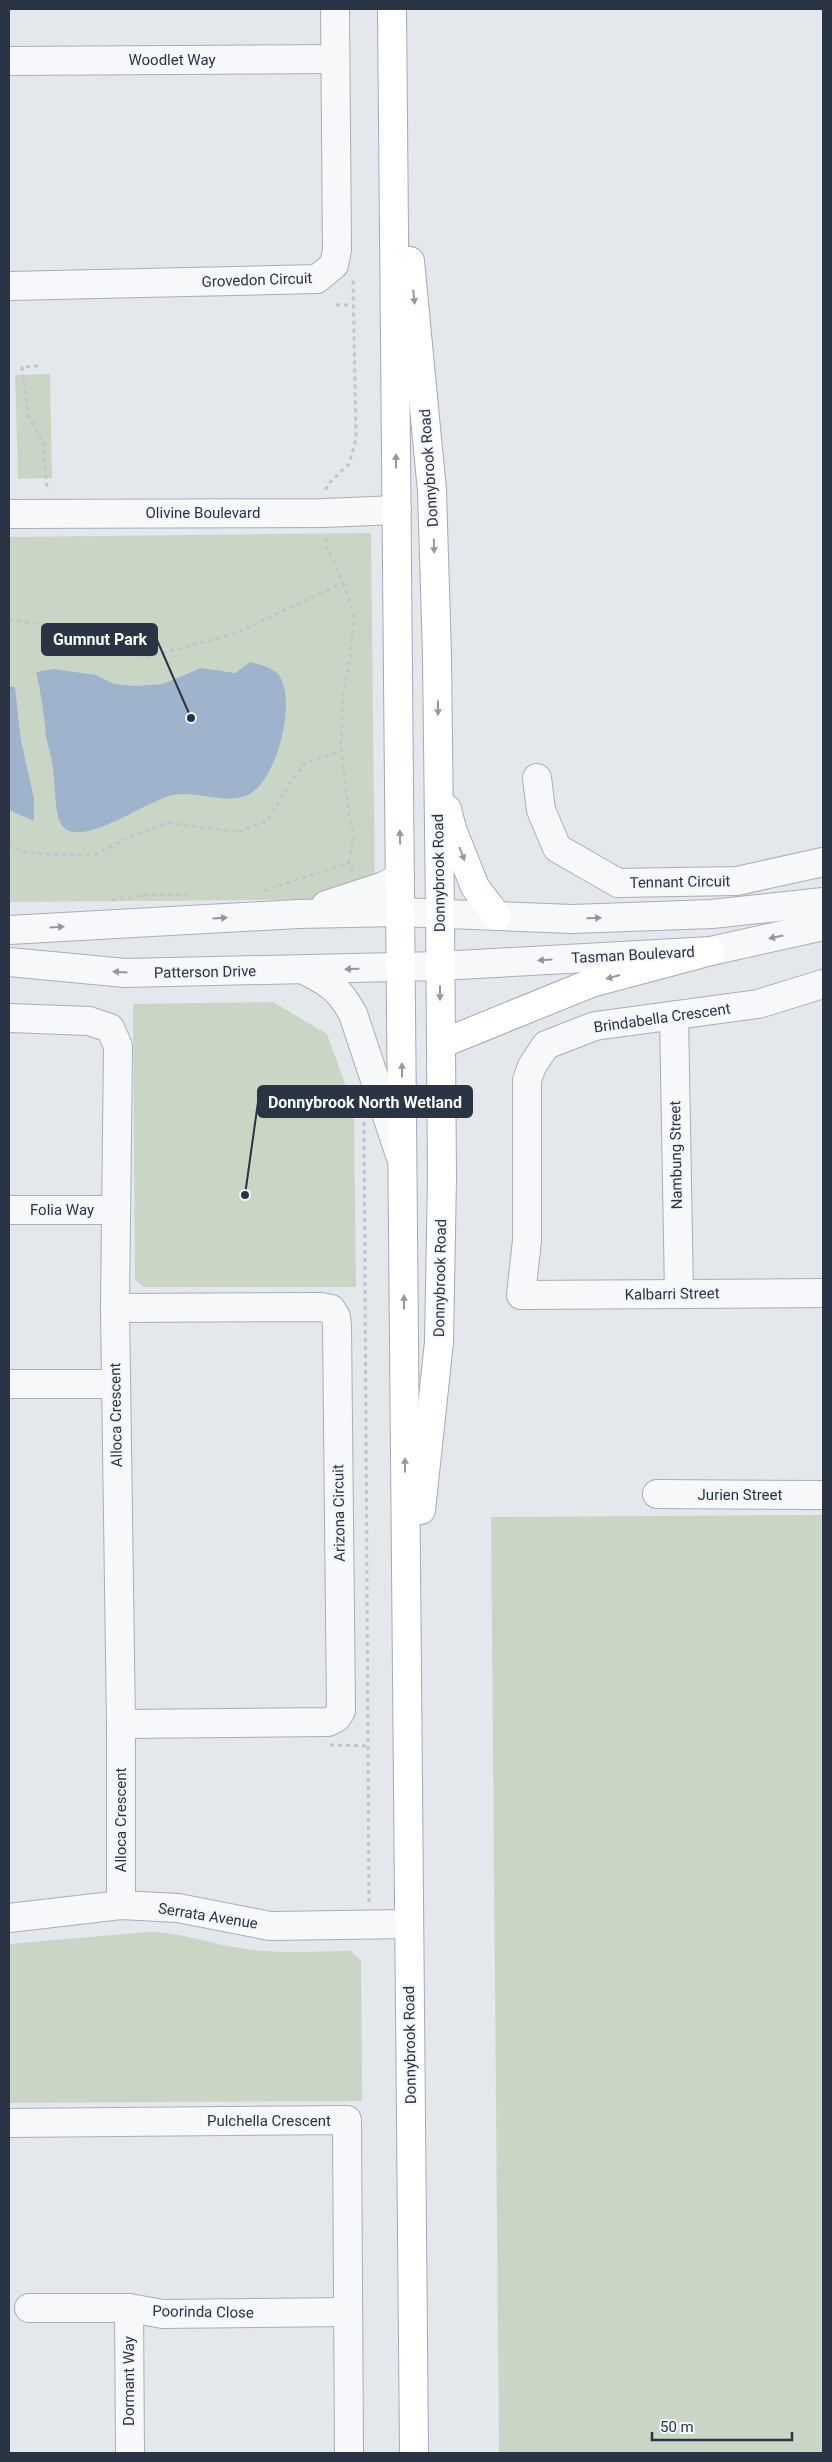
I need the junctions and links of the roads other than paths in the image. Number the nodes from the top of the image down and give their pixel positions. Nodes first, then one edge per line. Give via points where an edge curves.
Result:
1 (335, 9) edge
2 (392, 9) edge
3 (335, 59) junction
4 (9, 61) edge
5 (393, 109) junction
6 (9, 286) edge
7 (397, 510) junction
8 (9, 514) edge
9 (438, 774) junction
10 (537, 778) dead end
11 (823, 862) edge
12 (400, 877) junction
13 (823, 902) edge
14 (400, 912) junction
15 (440, 913) junction
16 (298, 914) junction
17 (498, 916) junction
18 (823, 926) edge
19 (9, 930) edge
20 (711, 951) junction
21 (9, 962) edge
22 (440, 966) junction
23 (401, 968) junction
24 (306, 971) junction
25 (823, 984) edge
26 (674, 1016) junction
27 (9, 1018) edge
28 (441, 1044) junction
29 (403, 1166) junction
30 (9, 1210) edge
31 (116, 1210) junction
32 (823, 1293) edge
33 (679, 1294) junction
34 (521, 1295) joint
35 (114, 1308) junction
36 (9, 1384) edge
37 (115, 1384) junction
38 (657, 1494) dead end
39 (823, 1496) edge
40 (407, 1636) junction
41 (121, 1724) junction
42 (121, 1905) junction
43 (9, 1918) edge
44 (408, 1924) junction
45 (9, 2123) edge
46 (29, 2308) dead end
47 (129, 2308) junction
48 (348, 2312) junction
49 (130, 2453) edge
50 (349, 2453) edge
51 (414, 2453) edge

1 - 3 street, Grovedon Circuit
2 - 5 main road, Donnybrook Road
3 - 4 street, Woodlet Way
3 - 6 street, Grovedon Circuit via 337,250 334,265 317,279
7 -> 5 main road, Donnybrook Road
5 -> 9 main road, Donnybrook Road via 432,491
7 - 8 street, Olivine Boulevard
12 -> 7 main road, Donnybrook Road
9 - 15 main road, Donnybrook Road
9 -> 17 main road via 452,829 475,887
10 - 11 street, Tennant Circuit via 541,810 557,848 618,883 737,881
12 - 14 main road, Donnybrook Road
12 - 16 street via 384,886
17 -> 13 street via 572,919 712,914
14 - 15 street
14 - 16 street
14 - 23 main road, Donnybrook Road
15 - 17 street
15 - 22 main road, Donnybrook Road
19 -> 16 street
18 -> 20 street, Tasman Boulevard
20 -> 22 street, Tasman Boulevard
20 -> 28 main road via 591,983
24 -> 21 street, Patterson Drive via 125,972
22 - 23 street, Tasman Boulevard
22 -> 28 main road, Donnybrook Road
23 -> 24 street, Patterson Drive
29 -> 23 main road, Donnybrook Road
24 - 29 street via 329,982 343,996 353,1014
25 - 26 street, Brindabella Crescent via 758,1004
26 - 33 street, Nambung Street
26 - 34 street, Brindabella Crescent via 595,1026 546,1045 532,1066 527,1080 527,1240
27 - 31 street, Alloca Crescent via 89,1021 110,1028 118,1046
28 - 40 main road, Donnybrook Road via 439,1342
40 -> 29 main road, Donnybrook Road
30 - 31 street, Folia Way
31 - 35 street, Alloca Crescent
32 - 33 street, Kalbarri Street
33 - 34 street, Kalbarri Street
35 - 37 street, Alloca Crescent
35 - 41 street, Arizona Circuit via 321,1307 331,1309 337,1326 341,1711 328,1722
36 - 37 street
37 - 41 street, Alloca Crescent
38 - 39 street, Jurien Street
40 - 44 main road, Donnybrook Road
41 - 42 street, Alloca Crescent
42 - 43 street, Serrata Avenue
42 - 44 street, Serrata Avenue via 178,1908 270,1926
44 - 51 main road, Donnybrook Road
45 - 48 street, Pulchella Crescent via 346,2120
46 - 47 street, Poorinda Close
47 - 48 street, Poorinda Close via 163,2314
47 - 49 street, Dormant Way
48 - 50 street, Pulchella Crescent

